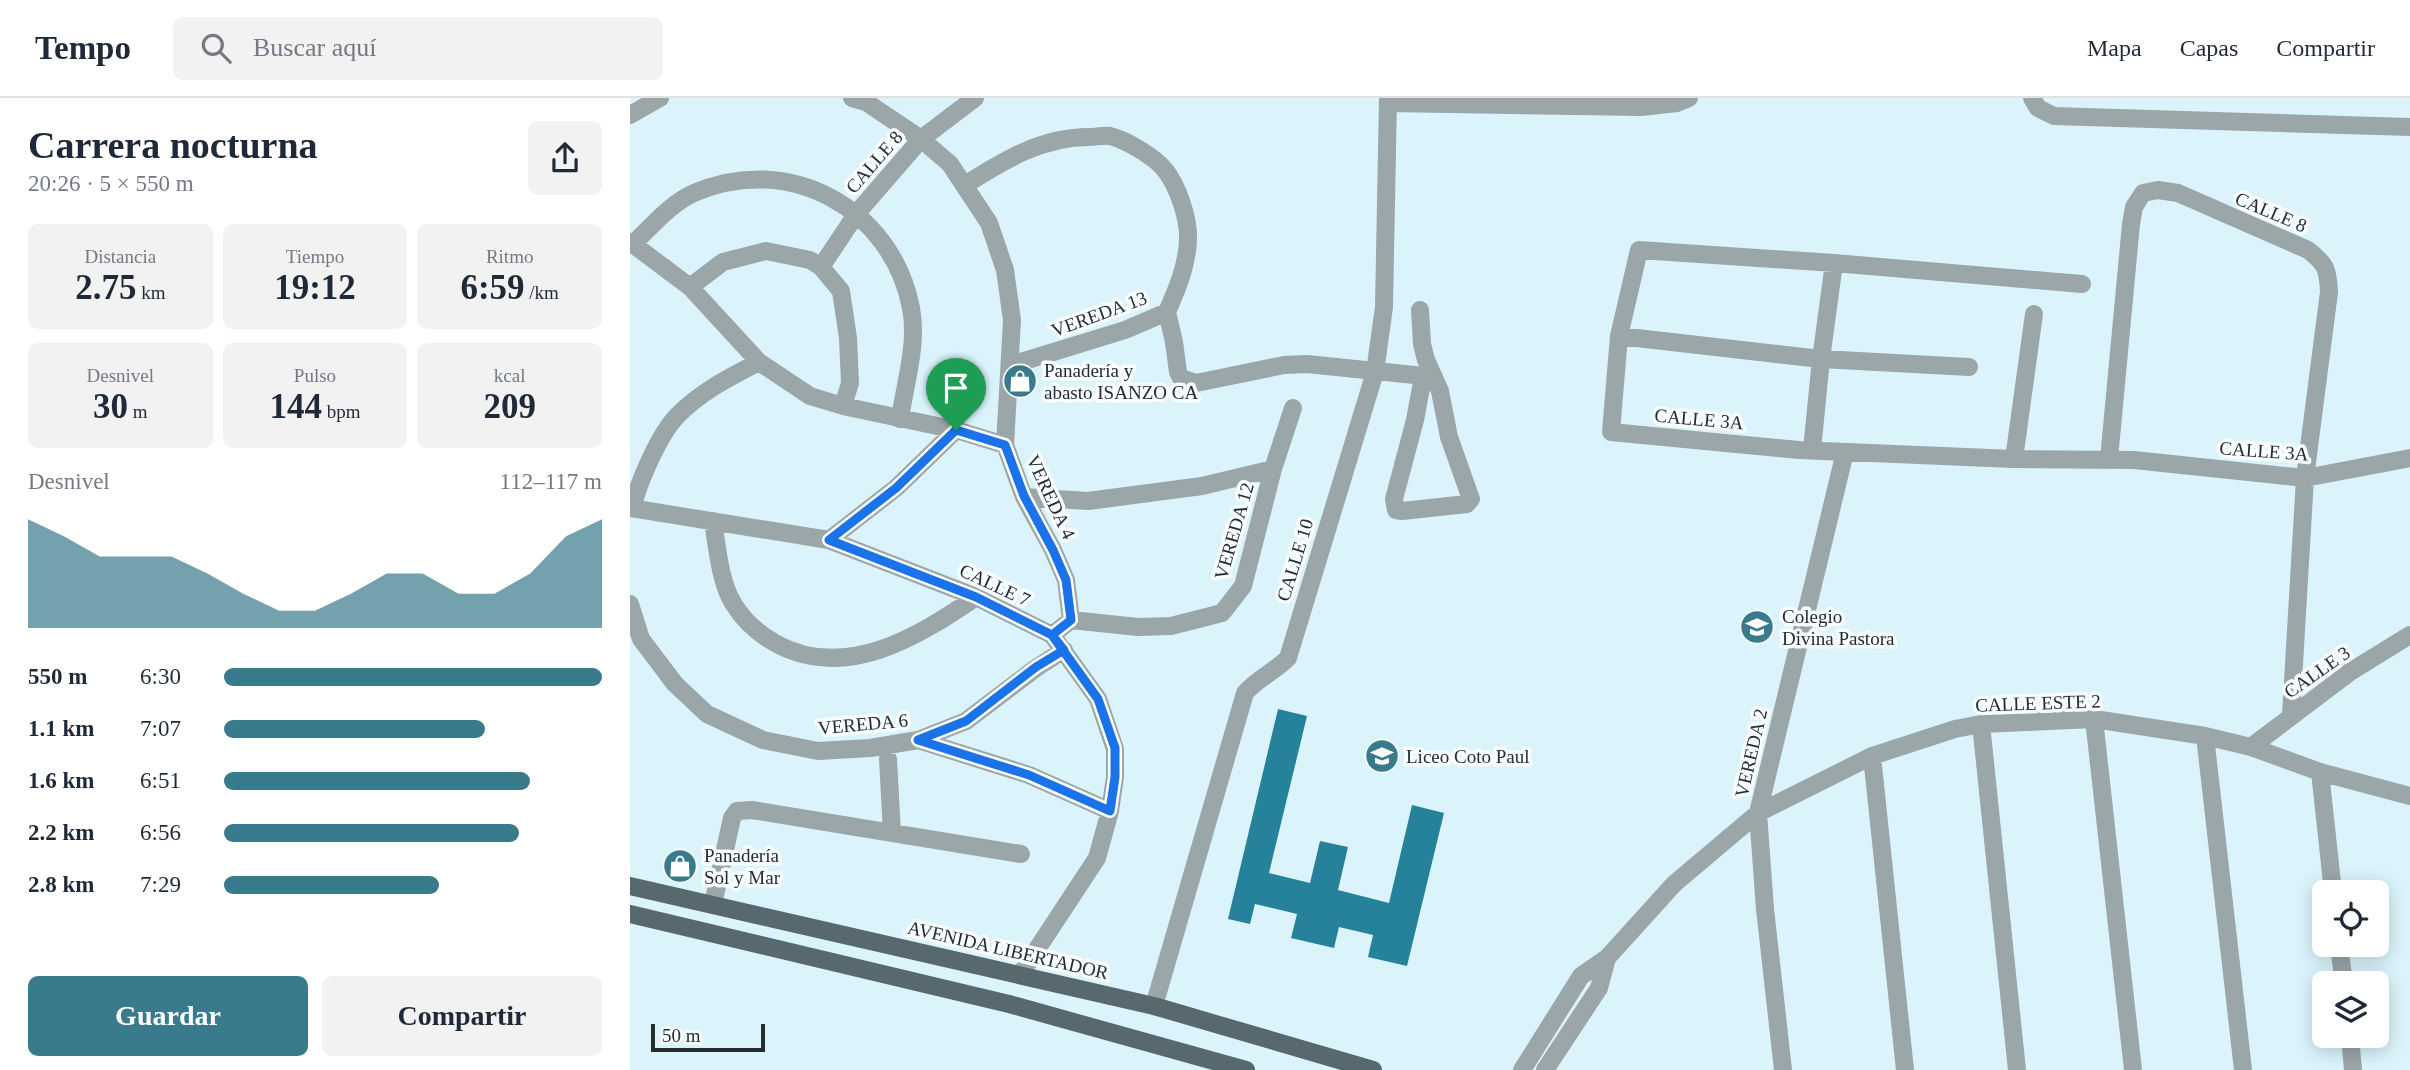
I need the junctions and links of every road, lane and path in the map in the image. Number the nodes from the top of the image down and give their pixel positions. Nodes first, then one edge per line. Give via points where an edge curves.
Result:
1 (660, 98) edge
2 (852, 98) edge
3 (975, 98) edge
4 (1689, 98) edge
5 (2032, 98) edge
6 (1388, 101) edge
7 (630, 115) edge
8 (2410, 127) edge
9 (922, 139) junction
10 (965, 184) junction
11 (858, 213) junction
12 (632, 243) edge
13 (1834, 263) junction
14 (821, 267) junction
15 (2082, 284) dead end
16 (690, 287) junction
17 (1420, 310) dead end
18 (1167, 312) junction
19 (2034, 314) dead end
20 (1619, 337) junction
21 (1821, 359) junction
22 (759, 362) junction
23 (1011, 365) junction
24 (1969, 367) dead end
25 (1374, 372) junction
26 (1428, 377) junction
27 (843, 406) junction
28 (1293, 408) dead end
29 (900, 419) junction
30 (956, 430) junction
31 (1005, 445) junction
32 (1812, 450) junction
33 (1845, 452) junction
34 (2410, 458) edge
35 (2014, 459) junction
36 (2109, 459) junction
37 (1273, 469) junction
38 (2305, 478) junction
39 (1024, 496) junction
40 (631, 508) edge
41 (713, 521) junction
42 (829, 540) junction
43 (976, 597) junction
44 (630, 604) edge
45 (1071, 620) junction
46 (1052, 635) junction
47 (2410, 635) edge
48 (1064, 650) junction
49 (2291, 715) junction
50 (2094, 719) junction
51 (1981, 724) junction
52 (2205, 736) junction
53 (918, 740) junction
54 (2251, 747) junction
55 (1872, 756) junction
56 (888, 759) dead end
57 (2320, 772) junction
58 (2410, 796) edge
59 (1110, 811) junction
60 (1758, 813) junction
61 (892, 833) junction
62 (1021, 854) dead end
63 (2332, 880) edge
64 (630, 886) edge
65 (713, 904) junction
66 (630, 914) edge
67 (1607, 957) junction
68 (1020, 975) junction
69 (1154, 1006) junction
70 (2351, 1048) edge
71 (1246, 1070) edge
72 (1373, 1070) edge
73 (1522, 1070) edge
74 (1545, 1070) edge
75 (1783, 1070) edge
76 (1905, 1070) edge
77 (2017, 1070) edge
78 (2133, 1070) edge
79 (2243, 1070) edge
80 (2353, 1070) edge

1 - 7 street
2 - 9 street, VEREDA 4 via 866,102
3 - 9 street, CALLE 8
4 - 6 street via 1641,107
5 - 8 street via 2038,108 2054,116
6 - 25 street, CALLE 10 via 1384,307
9 - 10 street, VEREDA 4
9 - 11 street, CALLE 8
10 - 18 street, VEREDA 13 via 1037,145 1110,136 1140,149 1165,169 1181,198 1189,239 1181,281
10 - 23 street, VEREDA 4 via 989,223 1005,270 1012,320
11 - 12 street via 794,183 757,179 692,194
11 - 14 street, CALLE 8
11 - 29 street via 893,256 911,309 914,336
12 - 16 street
13 - 15 street, CALLE 3A
13 - 20 street, CALLE 3A via 1639,250
13 - 21 street
14 - 16 street via 810,260 766,251 723,262
14 - 27 street via 841,291 850,383
16 - 22 street
17 - 26 street
18 - 23 street, VEREDA 13 via 1125,330
18 - 25 street via 1178,372 1187,381 1284,365
19 - 35 street
20 - 21 street
20 - 32 street, CALLE 3A via 1611,432
21 - 24 street
21 - 32 street
22 - 27 street via 810,396
22 - 40 street via 716,385 676,417 638,484
23 - 31 street, VEREDA 4
25 - 26 street
25 - 69 street, CALLE 10 via 1288,658 1245,693
26 - 26 street via 1440,391 1455,457 1471,499 1467,504 1402,512 1396,510 1394,499
27 - 29 street
28 - 37 street
29 - 30 street
30 - 31 street
30 - 42 street via 896,488
31 - 39 street, VEREDA 4
32 - 33 street, CALLE 3A
33 - 35 street, CALLE 3A
33 - 60 street, VEREDA 2
34 - 38 street, CALLE 3A
35 - 36 street, CALLE 3A
36 - 38 street, CALLE 3A
36 - 38 street, CALLE 8 via 2134,207 2143,193 2158,190 2178,193 2308,250 2328,272
37 - 39 street, VEREDA 12 via 1202,486 1088,501
37 - 45 street, VEREDA 12 via 1244,586 1222,613 1171,626 1138,628
38 - 49 street, CALLE 8
39 - 45 street, VEREDA 4 via 1066,580
40 - 41 street, CALLE 7
41 - 42 street, CALLE 7
41 - 43 street via 720,567 733,603 760,635 792,652 831,659 884,649 932,627
42 - 43 street, CALLE 7
43 - 46 street, CALLE 7
44 - 53 street, VEREDA 6 via 641,639 675,684 707,714 740,730 763,740 818,751
45 - 46 street
46 - 48 street, CALLE 7
47 - 49 street, CALLE 3
48 - 53 street via 966,721
48 - 59 street, CALLE 7 via 1098,699 1115,748
49 - 54 street, CALLE 3
50 - 51 street, CALLE ESTE 2
50 - 52 street, CALLE ESTE 2
50 - 78 street
51 - 55 street, CALLE ESTE 2
51 - 77 street
52 - 54 street, CALLE ESTE 2
52 - 79 street
53 - 59 street, VEREDA 6 via 1029,775
54 - 57 street, CALLE ESTE 2
55 - 60 street, CALLE ESTE 2
55 - 76 street
56 - 61 street
57 - 58 street, CALLE ESTE 2
57 - 63 street
59 - 68 street, CALLE 7 via 1097,858
60 - 67 street, CALLE ESTE 2 via 1674,884
60 - 75 street, VEREDA 2
61 - 62 street
61 - 65 street via 737,811
64 - 65 main road, AVENIDA LIBERTADOR
65 - 68 main road, AVENIDA LIBERTADOR
66 - 71 main road via 1009,1004
67 - 73 street, CALLE ESTE 2 via 1581,976
67 - 74 street, CALLE ESTE 2 via 1599,988
68 - 69 main road, AVENIDA LIBERTADOR
69 - 72 main road, AVENIDA LIBERTADOR
70 - 80 street

